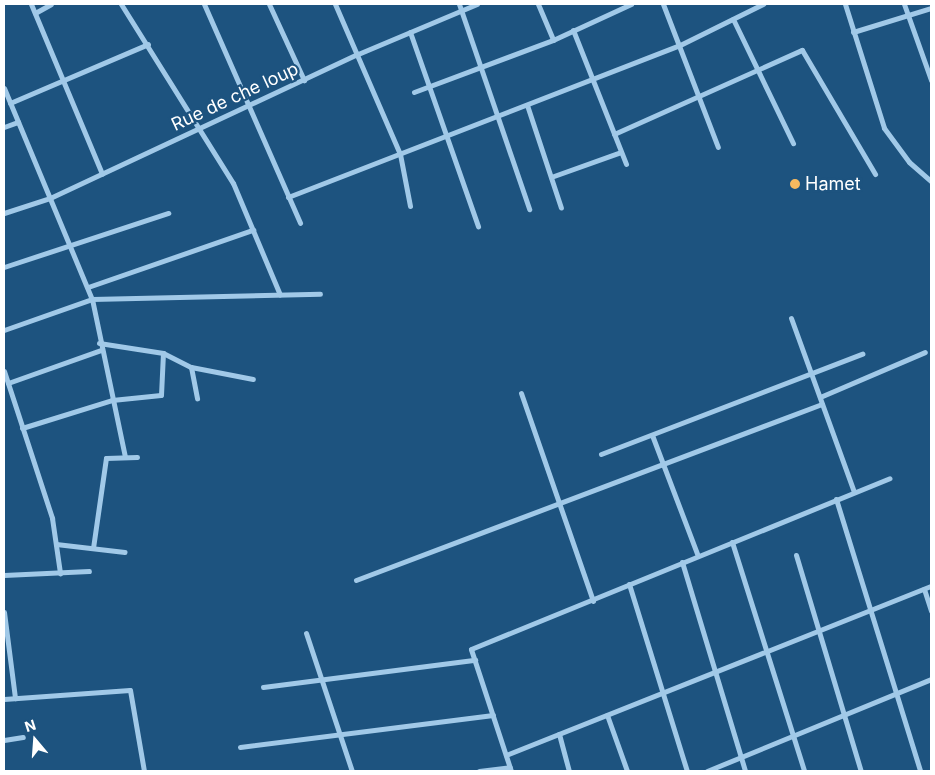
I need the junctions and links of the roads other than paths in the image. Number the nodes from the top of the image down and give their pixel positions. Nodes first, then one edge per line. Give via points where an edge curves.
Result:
1 (31, 4) edge
2 (51, 4) edge
3 (121, 4) edge
4 (204, 4) edge
5 (269, 4) edge
6 (342, 4) edge
7 (459, 4) edge
8 (477, 4) edge
9 (538, 4) edge
10 (631, 4) edge
11 (663, 4) edge
12 (749, 4) edge
13 (763, 4) edge
14 (845, 4) edge
15 (904, 4) edge
16 (336, 5) edge
17 (931, 8) edge
18 (752, 9) junction
19 (461, 10) junction
20 (35, 13) junction
21 (908, 15) junction
22 (733, 19) junction
23 (573, 30) junction
24 (410, 32) junction
25 (853, 32) junction
26 (553, 40) junction
27 (148, 44) junction
28 (680, 45) junction
29 (358, 54) junction
30 (480, 67) junction
31 (929, 69) edge
32 (758, 70) junction
33 (62, 79) junction
34 (304, 80) junction
35 (592, 80) junction
36 (931, 80) edge
37 (430, 87) junction
38 (4, 88) edge
39 (414, 92) dead end
40 (700, 96) junction
41 (10, 102) junction
42 (527, 105) junction
43 (248, 106) junction
44 (497, 116) junction
45 (18, 122) junction
46 (4, 127) edge
47 (199, 129) junction
48 (614, 134) junction
49 (447, 136) junction
50 (793, 143) dead end
51 (718, 147) dead end
52 (621, 152) junction
53 (400, 154) junction
54 (626, 164) dead end
55 (102, 174) junction
56 (875, 174) dead end
57 (551, 177) junction
58 (931, 181) edge
59 (288, 197) junction
60 (50, 198) junction
61 (4, 206) edge
62 (410, 206) dead end
63 (561, 208) dead end
64 (529, 209) dead end
65 (5, 213) edge
66 (168, 213) dead end
67 (300, 223) dead end
68 (478, 226) dead end
69 (253, 230) junction
70 (70, 245) junction
71 (4, 267) edge
72 (88, 287) junction
73 (280, 294) junction
74 (320, 294) dead end
75 (92, 299) junction
76 (792, 318) dead end
77 (4, 330) edge
78 (99, 342) junction
79 (101, 350) junction
80 (925, 352) dead end
81 (163, 353) junction
82 (862, 354) dead end
83 (191, 367) junction
84 (4, 371) edge
85 (811, 373) junction
86 (253, 379) dead end
87 (8, 383) junction
88 (521, 393) dead end
89 (820, 397) junction
90 (197, 398) dead end
91 (112, 400) junction
92 (822, 404) junction
93 (22, 428) junction
94 (652, 435) junction
95 (601, 454) dead end
96 (125, 457) junction
97 (137, 458) dead end
98 (663, 464) junction
99 (889, 478) dead end
100 (854, 492) junction
101 (836, 499) junction
102 (559, 503) junction
103 (732, 542) junction
104 (56, 544) junction
105 (92, 548) junction
106 (125, 552) dead end
107 (796, 555) dead end
108 (698, 556) junction
109 (682, 562) junction
110 (89, 571) dead end
111 (60, 573) junction
112 (4, 576) edge
113 (356, 580) dead end
114 (629, 584) junction
115 (931, 586) edge
116 (924, 589) junction
117 (593, 601) junction
118 (870, 610) junction
119 (931, 611) edge
120 (4, 612) edge
121 (4, 624) edge
122 (819, 631) junction
123 (306, 633) dead end
124 (767, 651) junction
125 (475, 660) junction
126 (715, 672) junction
127 (931, 679) edge
128 (321, 680) junction
129 (263, 687) dead end
130 (662, 693) junction
131 (896, 694) junction
132 (14, 698) junction
133 (4, 699) edge
134 (493, 715) junction
135 (607, 715) junction
136 (845, 716) junction
137 (340, 734) junction
138 (558, 734) junction
139 (23, 737) dead end
140 (796, 737) junction
141 (4, 740) edge
142 (240, 747) dead end
143 (506, 755) junction
144 (742, 758) junction
145 (510, 769) edge
146 (144, 771) edge
147 (352, 771) edge
148 (479, 771) edge
149 (569, 771) edge
150 (627, 771) edge
151 (687, 771) edge
152 (707, 771) edge
153 (746, 771) edge
154 (804, 771) edge
155 (861, 771) edge
156 (920, 771) edge

1 - 20 street
2 - 20 street
3 - 27 street
4 - 43 street
5 - 34 street
6 - 16 street
7 - 19 street
8 - 19 street, Rue de che loup
9 - 26 street
10 - 23 street
11 - 28 street
12 - 18 street
13 - 18 street
14 - 25 street
15 - 21 street
16 - 29 street
17 - 21 street
18 - 22 street
19 - 24 street, Rue de che loup
19 - 30 street
20 - 33 street
21 - 25 street
21 - 31 street
22 - 28 street
22 - 32 street
23 - 26 street
23 - 35 street
24 - 29 street, Rue de che loup
24 - 37 street
25 - 58 street via 884,128 909,162
26 - 30 street
27 - 33 street
27 - 47 street
28 - 35 street
28 - 40 street
29 - 34 street, Rue de che loup
29 - 53 street
30 - 37 street
30 - 44 street
31 - 36 street
32 - 40 street
32 - 50 street
32 - 56 street via 802,50
33 - 41 street
33 - 55 street
34 - 43 street, Rue de che loup
35 - 42 street
35 - 48 street
37 - 39 street
37 - 49 street
38 - 41 street
40 - 48 street
40 - 51 street
41 - 45 street
42 - 44 street
42 - 57 street
43 - 47 street, Rue de che loup
43 - 59 street
44 - 49 street
44 - 64 street
45 - 46 street
45 - 60 street
47 - 55 street, Rue de che loup
47 - 69 street via 233,183
48 - 52 street
49 - 53 street
49 - 68 street
52 - 54 street
52 - 57 street
53 - 59 street
53 - 62 street
55 - 60 street, Rue de che loup
57 - 63 street
59 - 67 street
60 - 65 street, Rue de che loup
60 - 70 street
61 - 65 street
66 - 70 street
69 - 72 street
69 - 73 street
70 - 71 street
70 - 72 street
72 - 75 street
73 - 74 street
73 - 75 street
75 - 77 street
75 - 78 street
76 - 85 street
78 - 79 street
78 - 81 street
79 - 87 street
79 - 91 street
80 - 89 street
81 - 83 street
81 - 91 street via 161,395
82 - 85 street
83 - 86 street
83 - 90 street
84 - 87 street
85 - 89 street
85 - 94 street
87 - 93 street
88 - 102 street
89 - 92 street
91 - 93 street
91 - 96 street
92 - 98 street
92 - 100 street
93 - 104 street via 52,518
94 - 95 street
94 - 98 street
96 - 97 street
96 - 105 street via 106,458
98 - 102 street
98 - 108 street
99 - 100 street
100 - 101 street
101 - 103 street
101 - 118 street
102 - 113 street
102 - 117 street
103 - 108 street
103 - 124 street
104 - 105 street
104 - 111 street
105 - 106 street
107 - 122 street
108 - 109 street
109 - 114 street
109 - 126 street
110 - 111 street
111 - 112 street
114 - 117 street
114 - 130 street
115 - 116 street
116 - 118 street
116 - 119 street
117 - 125 street via 471,649
118 - 122 street
118 - 131 street
120 - 121 street
121 - 132 street
122 - 124 street
122 - 136 street
123 - 128 street
124 - 126 street
124 - 140 street
125 - 128 street
125 - 134 street
126 - 130 street
126 - 144 street
127 - 131 street
128 - 129 street
128 - 137 street
130 - 135 street
130 - 151 street
131 - 136 street
131 - 156 street
132 - 133 street
132 - 146 street via 130,690
134 - 137 street
134 - 143 street
135 - 138 street
135 - 150 street
136 - 140 street
136 - 155 street
137 - 142 street
137 - 147 street
138 - 143 street
138 - 149 street
139 - 141 street
140 - 144 street
140 - 154 street
143 - 145 street
144 - 152 street
144 - 153 street
145 - 148 street

